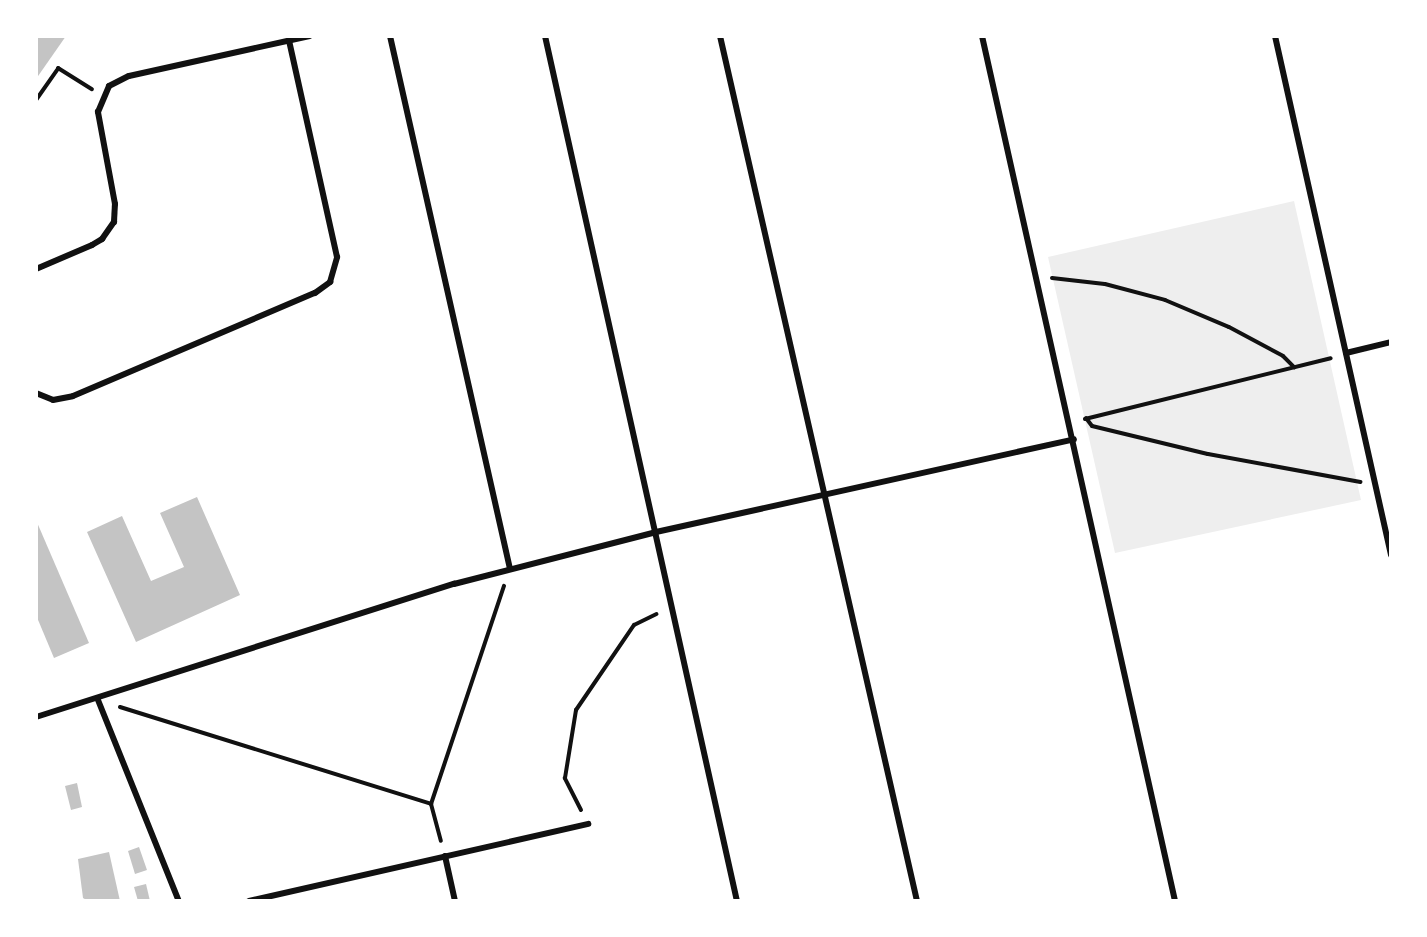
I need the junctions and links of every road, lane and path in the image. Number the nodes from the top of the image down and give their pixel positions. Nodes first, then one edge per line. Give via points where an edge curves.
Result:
1 (310, 36) edge
2 (390, 36) edge
3 (545, 36) edge
4 (720, 36) edge
5 (982, 36) edge
6 (1275, 36) edge
7 (289, 41) junction
8 (103, 95) junction
9 (36, 100) edge
10 (36, 269) edge
11 (1038, 280) junction
12 (1391, 342) edge
13 (1346, 352) junction
14 (1295, 368) junction
15 (36, 393) edge
16 (1086, 418) junction
17 (1070, 423) junction
18 (1074, 439) junction
19 (1374, 479) junction
20 (824, 495) junction
21 (656, 532) junction
22 (1391, 555) edge
23 (510, 569) junction
24 (672, 606) junction
25 (98, 700) junction
26 (36, 717) edge
27 (430, 804) junction
28 (588, 824) joint
29 (445, 856) junction
30 (179, 901) edge
31 (249, 901) edge
32 (454, 901) edge
33 (737, 901) edge
34 (917, 901) edge
35 (1175, 901) edge

1 - 7 street
2 - 23 street
3 - 21 street
4 - 20 street
5 - 11 street
6 - 13 street
7 - 8 street via 129,76 109,86
7 - 15 street via 335,249 334,274 315,292 74,396 53,400
8 - 9 path via 58,68
8 - 10 street via 98,112 115,204 114,222 102,239
11 - 14 path via 1055,278 1105,284 1165,300 1229,327 1283,356
11 - 17 street
12 - 13 street
13 - 14 path
13 - 19 street
14 - 16 path
16 - 17 path
16 - 19 path via 1092,426 1208,454 1352,483
17 - 18 street
18 - 20 street
18 - 35 street
19 - 22 street
20 - 21 street
20 - 34 street
21 - 23 street
21 - 24 street
23 - 25 street via 359,612
23 - 27 path
24 - 28 path via 634,625 576,710 565,778
24 - 33 street
25 - 26 street
25 - 27 path
25 - 30 street
27 - 29 path
28 - 29 street
29 - 31 street
29 - 32 street

